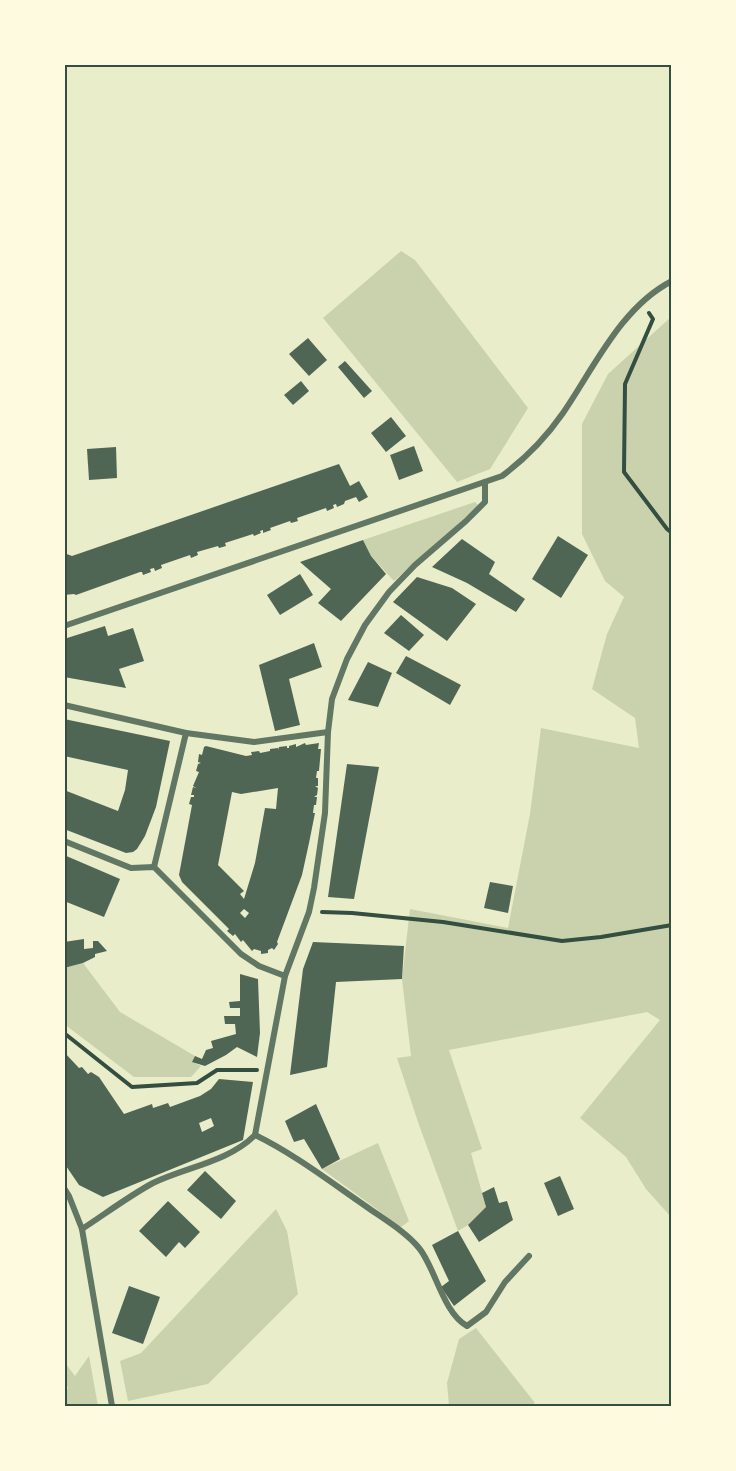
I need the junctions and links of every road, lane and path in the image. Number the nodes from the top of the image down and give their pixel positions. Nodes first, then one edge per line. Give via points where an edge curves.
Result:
1 (672, 281) edge
2 (641, 303) junction
3 (485, 482) junction
4 (672, 532) edge
5 (65, 625) edge
6 (64, 705) edge
7 (328, 732) junction
8 (186, 733) junction
9 (64, 841) edge
10 (154, 867) junction
11 (309, 912) junction
12 (672, 925) edge
13 (285, 976) junction
14 (64, 1033) edge
15 (258, 1070) dead end
16 (255, 1136) junction
17 (64, 1188) edge
18 (82, 1229) junction
19 (529, 1256) dead end
20 (112, 1407) edge

1 - 2 street
2 - 3 street via 551,428 517,465
2 - 4 path via 653,319 625,384 624,472
3 - 5 street
3 - 7 street via 485,502 415,565 365,626 332,699
6 - 8 street
7 - 8 street via 254,742
7 - 11 street via 325,813
8 - 10 street
9 - 10 street via 131,868
10 - 13 street via 241,954
11 - 12 path via 443,922 562,941
11 - 13 street
13 - 16 street
14 - 15 path via 132,1087 196,1083 218,1070
16 - 18 street via 224,1155 153,1183
16 - 19 street via 313,1169 420,1248 459,1321 467,1326 486,1312 505,1282
17 - 18 street
18 - 20 street

